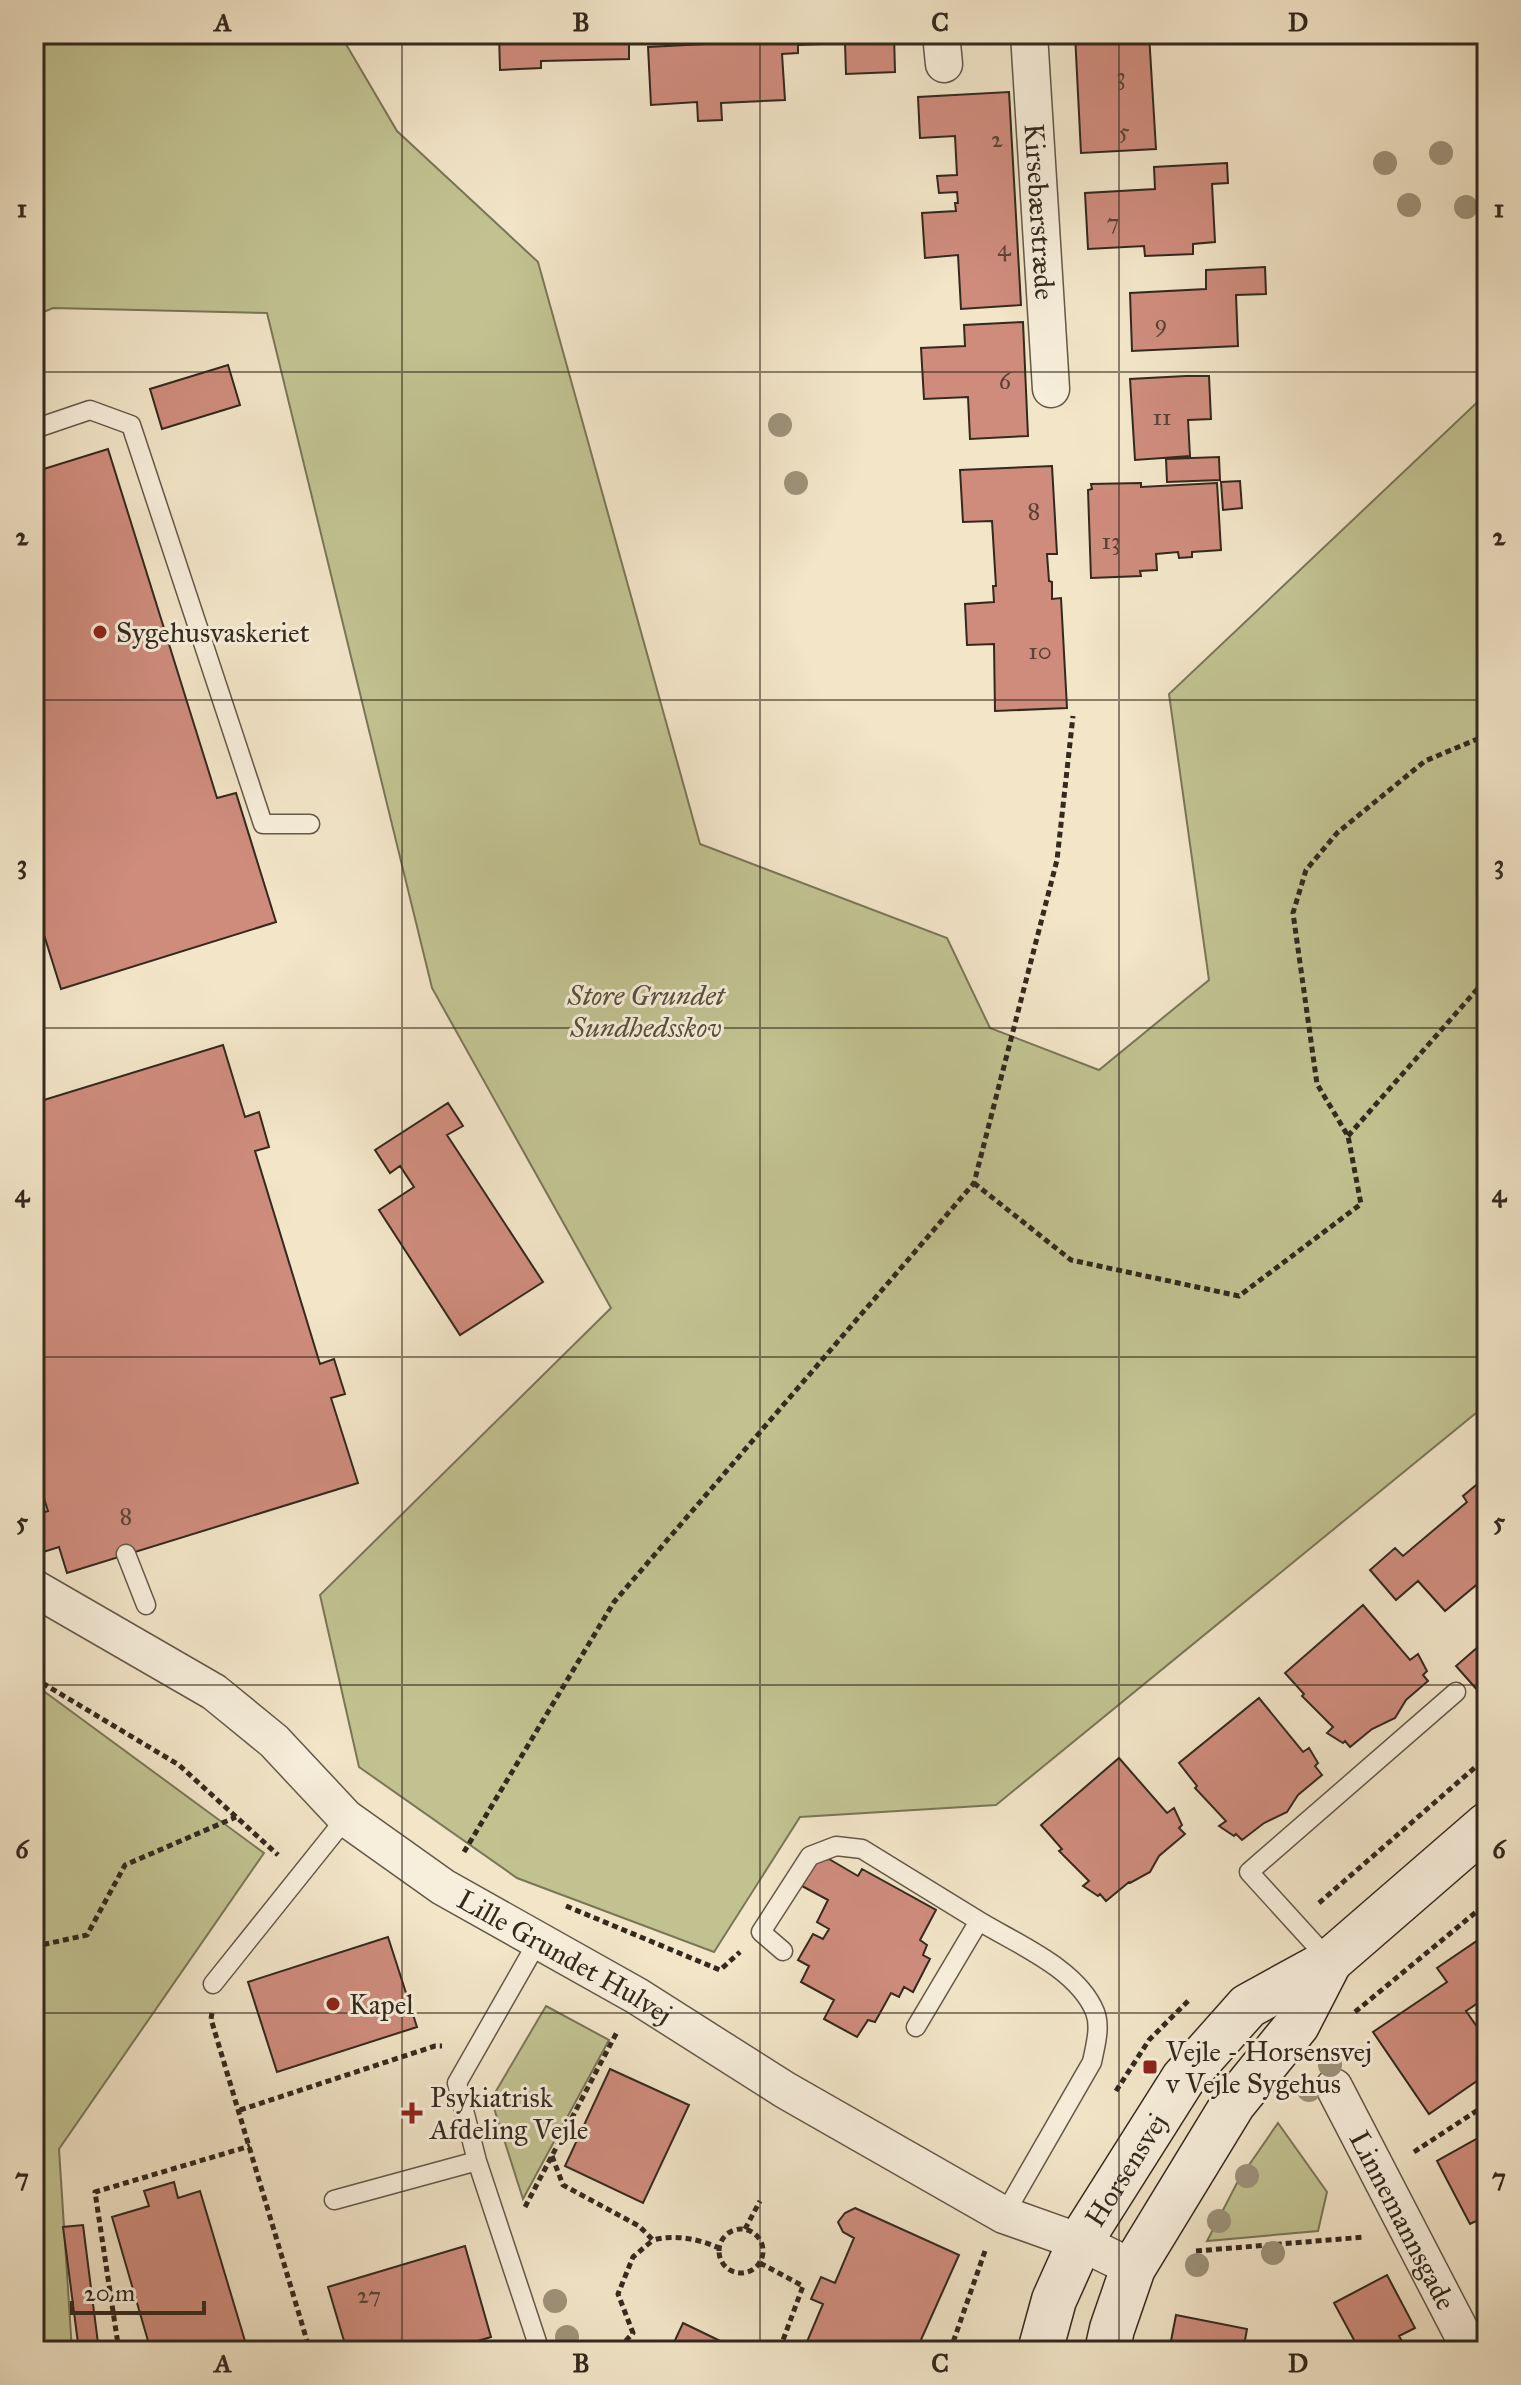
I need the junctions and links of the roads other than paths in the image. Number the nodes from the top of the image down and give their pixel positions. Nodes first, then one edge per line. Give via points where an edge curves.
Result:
1 (1029, 34) edge
2 (1051, 389) dead end
3 (34, 429) edge
4 (310, 824) dead end
5 (126, 1554) dead end
6 (34, 1588) edge
7 (146, 1605) dead end
8 (1456, 1692) dead end
9 (346, 1818) junction
10 (1487, 1825) edge
11 (979, 1921) junction
12 (538, 1941) junction
13 (783, 1951) dead end
14 (1330, 1961) junction
15 (213, 1984) road end
16 (916, 2027) dead end
17 (1334, 2087) dead end
18 (477, 2161) junction
19 (334, 2200) dead end
20 (1004, 2215) junction
21 (1080, 2242) junction
22 (1133, 2268) junction
23 (540, 2351) edge
24 (1040, 2351) edge
25 (1107, 2351) edge
26 (1471, 2351) edge

1 - 2 street, Kirsebærstræde
3 - 4 lane via 90,410 131,425 263,824
5 - 7 lane
6 - 9 street, Lille Grundet Hulvej via 214,1692 274,1741
8 - 14 lane via 1249,1872
9 - 12 street, Lille Grundet Hulvej via 443,1887
9 - 15 lane
10 - 14 main road, Horsensvej
11 - 13 lane via 862,1849 836,1846 810,1856 761,1932
11 - 16 lane
11 - 20 lane via 1067,1974 1096,2014 1092,2062
12 - 18 lane via 457,2083
12 - 20 street, Lille Grundet Hulvej
14 - 21 main road, Horsensvej via 1248,2006 1183,2079
14 - 22 main road, Horsensvej via 1297,2025 1233,2104
17 - 26 street, Linnemannsgade
18 - 19 lane
18 - 23 lane
20 - 21 street, Lille Grundet Hulvej
21 - 22 street, Lille Grundet Hulvej
21 - 24 main road, Horsensvej via 1054,2300
22 - 25 main road, Horsensvej

